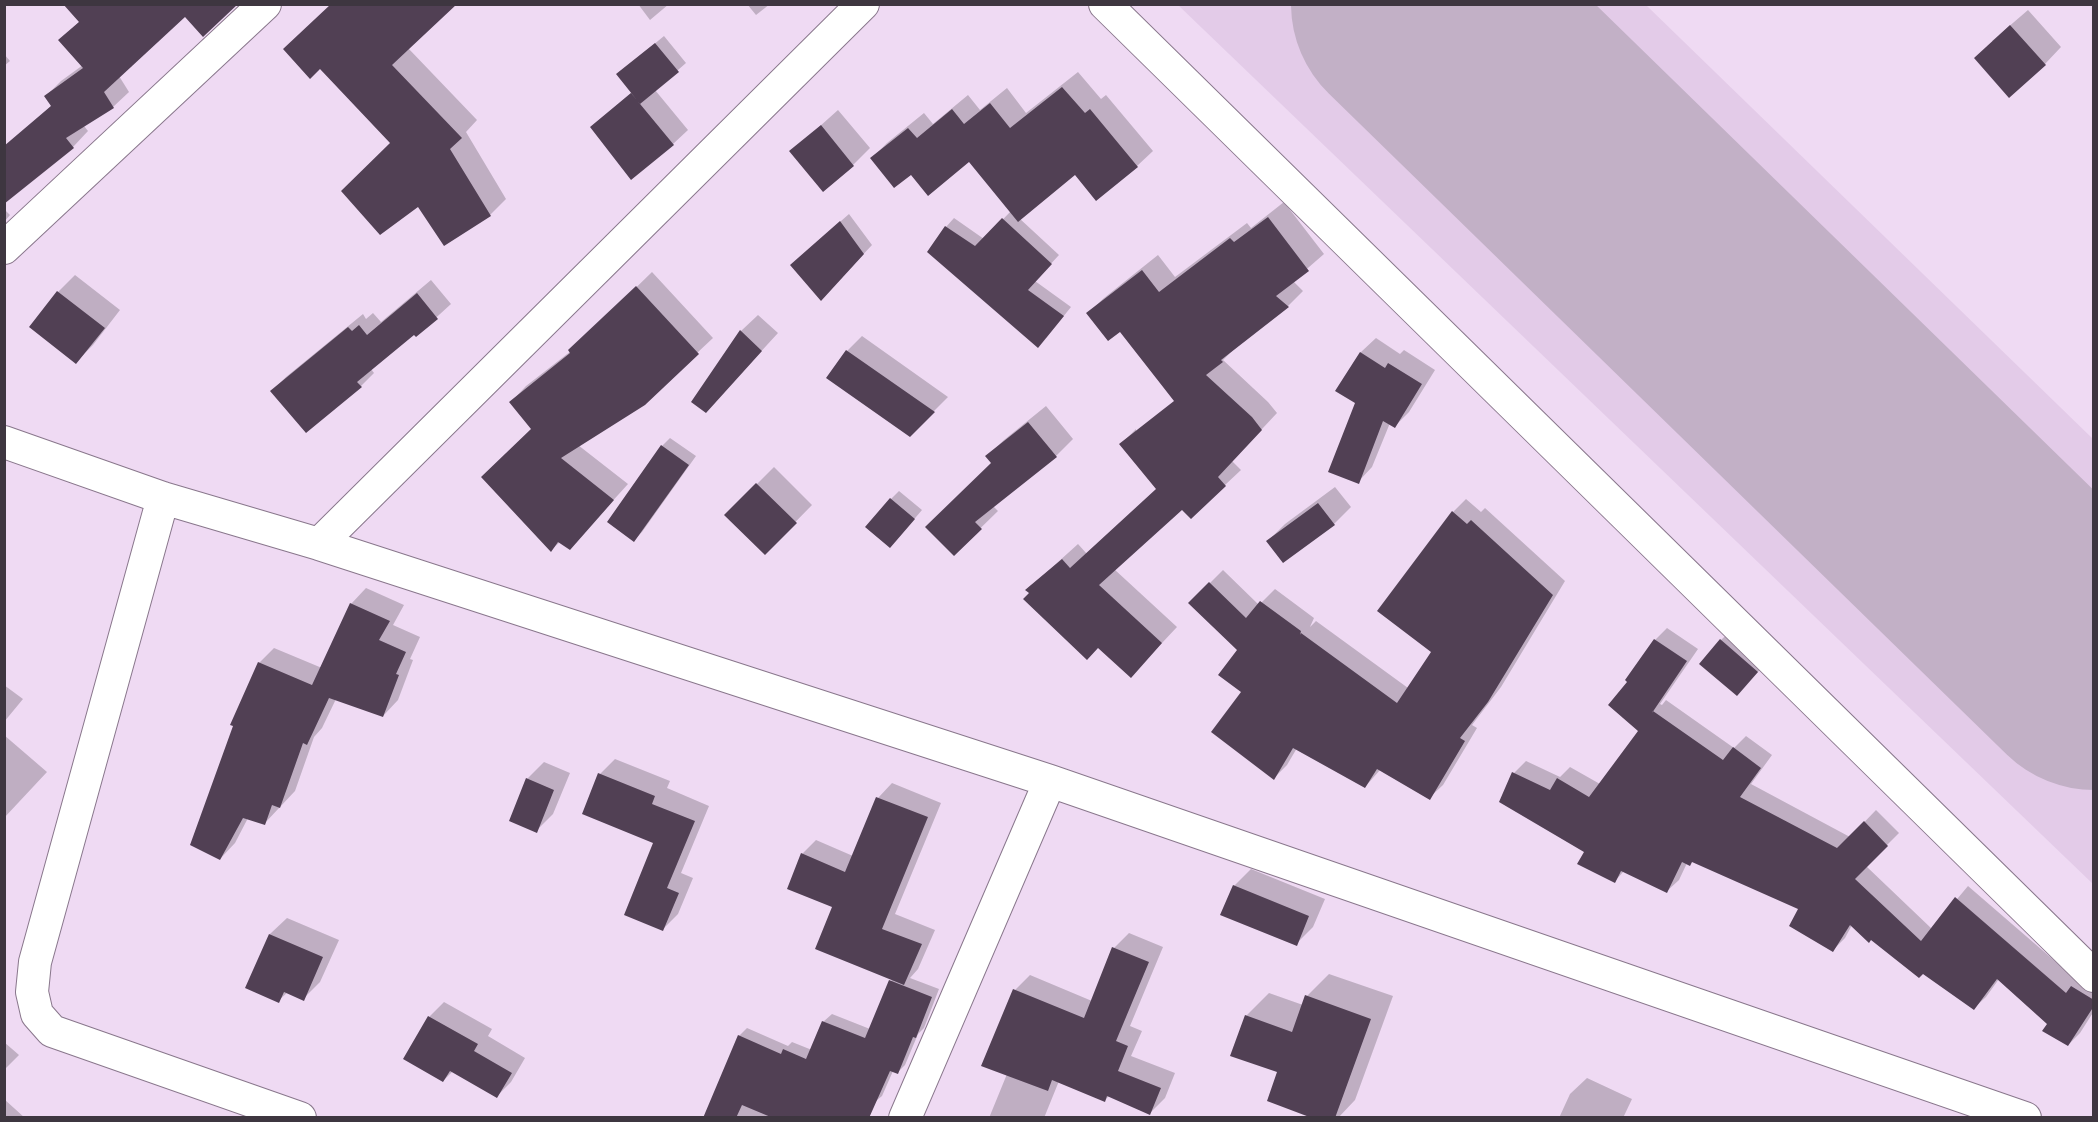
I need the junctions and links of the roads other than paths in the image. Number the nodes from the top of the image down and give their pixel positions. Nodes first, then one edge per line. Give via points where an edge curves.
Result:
1 (265, 4) edge
2 (863, 4) edge
3 (1105, 4) edge
4 (4, 248) edge
5 (4, 442) edge
6 (163, 498) junction
7 (319, 544) junction
8 (1050, 781) junction
9 (2094, 976) edge
10 (300, 1118) edge
11 (905, 1118) edge
12 (2025, 1118) edge

1 - 4 street
2 - 7 street
3 - 9 street
5 - 6 street
6 - 7 street
6 - 10 street via 35,962 32,992 37,1014 52,1031
7 - 8 street
8 - 11 street
8 - 12 street

